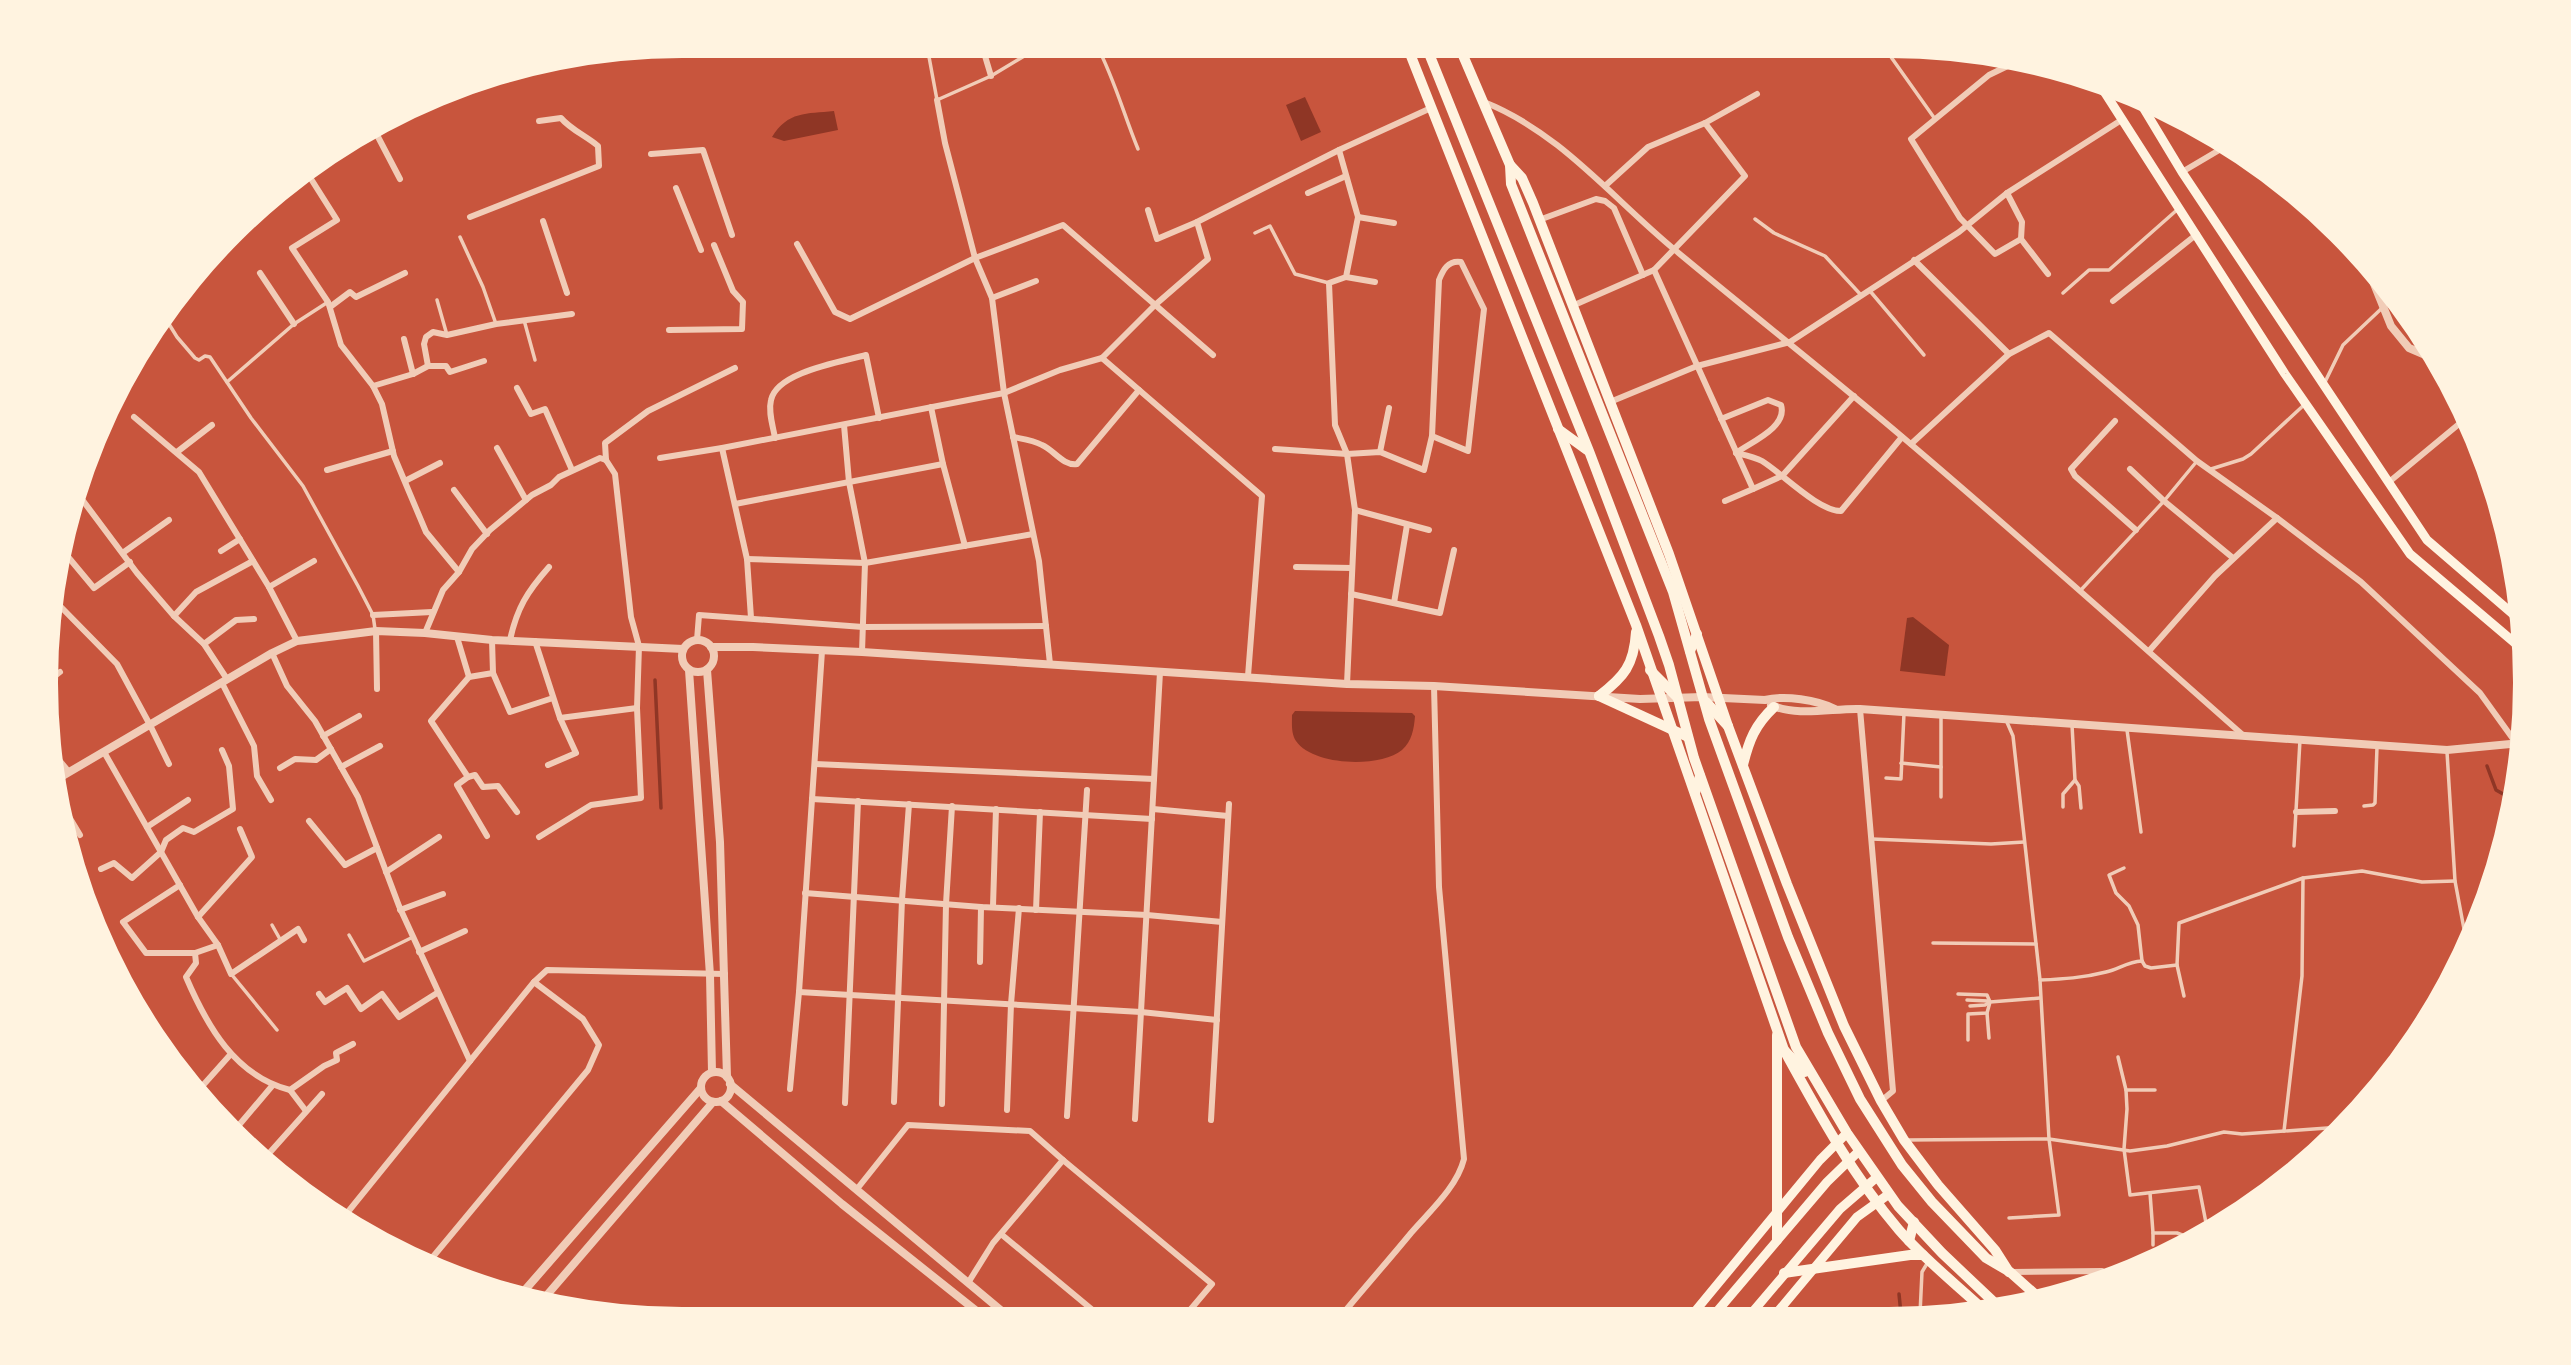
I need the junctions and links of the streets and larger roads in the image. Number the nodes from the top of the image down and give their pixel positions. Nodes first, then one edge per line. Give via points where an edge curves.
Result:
1 (986, 58) edge
2 (1412, 58) edge
3 (1431, 58) edge
4 (1464, 58) edge
5 (2002, 69) edge
6 (991, 76) road end
7 (1757, 94) dead end
8 (2110, 99) edge
9 (937, 100) road end
10 (1482, 101) junction
11 (1432, 108) junction
12 (2147, 114) edge
13 (2123, 119) junction
14 (539, 121) dead end
15 (1705, 123) junction
16 (378, 137) edge
17 (1339, 150) junction
18 (2217, 151) edge
19 (651, 154) dead end
20 (1510, 165) junction
21 (2182, 172) junction
22 (1346, 176) junction
23 (400, 179) dead end
24 (312, 180) edge
25 (1605, 186) junction
26 (676, 188) dead end
27 (1308, 193) dead end
28 (2007, 193) junction
29 (1148, 210) dead end
30 (1358, 216) junction
31 (471, 217) dead end
32 (1539, 220) junction
33 (543, 221) dead end
34 (1197, 222) junction
35 (1394, 223) dead end
36 (1968, 225) junction
37 (2197, 234) junction
38 (732, 235) dead end
39 (2021, 239) junction
40 (797, 244) dead end
41 (714, 245) dead end
42 (1673, 249) junction
43 (701, 250) dead end
44 (975, 258) junction
45 (1914, 260) junction
46 (1654, 270) junction
47 (260, 273) dead end
48 (405, 273) dead end
49 (2048, 274) dead end
50 (1643, 275) junction
51 (1346, 277) junction
52 (1035, 281) dead end
53 (1375, 282) dead end
54 (567, 293) dead end
55 (2380, 297) edge
56 (992, 299) junction
57 (2113, 301) dead end
58 (329, 305) junction
59 (1155, 305) junction
60 (1572, 306) junction
61 (572, 314) dead end
62 (294, 324) road end
63 (669, 330) dead end
64 (404, 339) dead end
65 (1790, 342) junction
66 (2419, 352) edge
67 (2010, 354) junction
68 (1213, 355) dead end
69 (1102, 358) junction
70 (484, 361) dead end
71 (428, 366) junction
72 (1697, 366) junction
73 (735, 368) dead end
74 (413, 374) junction
75 (373, 386) junction
76 (517, 388) dead end
77 (1139, 390) junction
78 (1004, 393) junction
79 (1854, 396) junction
80 (1610, 402) junction
81 (932, 407) junction
82 (1389, 408) dead end
83 (134, 417) dead end
84 (879, 418) junction
85 (1721, 419) junction
86 (2115, 421) dead end
87 (212, 425) dead end
88 (844, 425) junction
89 (2458, 425) edge
90 (1558, 429) junction
91 (1432, 436) junction
92 (1013, 437) junction
93 (1902, 437) junction
94 (775, 438) junction
95 (1911, 444) junction
96 (497, 448) dead end
97 (722, 448) junction
98 (1275, 449) dead end
99 (1589, 451) junction
100 (177, 452) junction
101 (393, 452) junction
102 (1380, 453) junction
103 (1736, 453) junction
104 (1347, 454) junction
105 (660, 458) dead end
106 (606, 460) junction
107 (440, 463) dead end
108 (943, 464) junction
109 (572, 470) junction
110 (2130, 470) dead end
111 (327, 471) dead end
112 (1783, 476) junction
113 (405, 481) junction
114 (849, 482) junction
115 (2389, 482) junction
116 (1753, 489) junction
117 (454, 490) dead end
118 (526, 499) junction
119 (1725, 501) dead end
120 (85, 502) edge
121 (735, 504) junction
122 (1354, 510) junction
123 (2277, 518) junction
124 (169, 520) dead end
125 (1407, 525) junction
126 (1429, 530) dead end
127 (2136, 530) road end
128 (486, 534) junction
129 (1033, 534) junction
130 (240, 539) junction
131 (965, 546) junction
132 (1454, 550) dead end
133 (221, 551) dead end
134 (124, 552) junction
135 (2233, 558) junction
136 (747, 559) junction
137 (70, 560) edge
138 (253, 561) junction
139 (314, 561) dead end
140 (130, 562) junction
141 (865, 563) junction
142 (1296, 567) dead end
143 (549, 568) dead end
144 (1352, 568) junction
145 (459, 572) junction
146 (269, 587) junction
147 (1351, 594) junction
148 (1394, 603) junction
149 (62, 608) edge
150 (2509, 611) edge
151 (432, 612) junction
152 (373, 615) road end
153 (174, 616) junction
154 (751, 618) junction
155 (254, 619) dead end
156 (1636, 625) junction
157 (1046, 626) junction
158 (863, 627) junction
159 (376, 631) junction
160 (425, 633) junction
161 (1697, 634) junction
162 (457, 636) junction
163 (492, 640) junction
164 (510, 640) junction
165 (697, 640) junction
166 (297, 641) junction
167 (536, 641) junction
168 (2512, 641) edge
169 (204, 644) junction
170 (639, 646) junction
171 (711, 648) junction
172 (683, 649) junction
173 (822, 651) junction
174 (1690, 651) junction
175 (2149, 651) junction
176 (862, 652) junction
177 (272, 653) junction
178 (1050, 664) junction
179 (689, 670) junction
180 (707, 670) junction
181 (1650, 670) junction
182 (1160, 671) junction
183 (493, 673) junction
184 (1248, 676) junction
185 (469, 677) junction
186 (224, 681) junction
187 (1347, 684) junction
188 (1434, 686) junction
189 (377, 689) dead end
190 (1600, 696) junction
191 (1702, 697) junction
192 (553, 698) junction
193 (1718, 698) junction
194 (1660, 699) junction
195 (1679, 699) junction
196 (1770, 703) junction
197 (637, 709) junction
198 (1860, 709) junction
199 (359, 716) dead end
200 (560, 718) junction
201 (150, 725) junction
202 (1728, 726) junction
203 (1671, 730) junction
204 (2511, 733) edge
205 (323, 736) junction
206 (2244, 736) junction
207 (1688, 737) junction
208 (2510, 744) edge
209 (380, 746) dead end
210 (331, 749) junction
211 (222, 750) dead end
212 (104, 752) junction
213 (169, 764) dead end
214 (815, 764) junction
215 (63, 765) edge
216 (548, 765) dead end
217 (1743, 765) junction
218 (341, 767) junction
219 (280, 768) dead end
220 (69, 772) junction
221 (65, 775) edge
222 (1700, 776) junction
223 (468, 777) junction
224 (1154, 779) junction
225 (1087, 790) dead end
226 (1695, 793) junction
227 (812, 799) junction
228 (188, 800) dead end
229 (271, 800) dead end
230 (858, 801) junction
231 (909, 804) junction
232 (1229, 804) dead end
233 (952, 806) junction
234 (996, 809) junction
235 (1153, 809) junction
236 (2335, 811) dead end
237 (517, 812) dead end
238 (1040, 812) junction
239 (2296, 812) road end
240 (1085, 815) junction
241 (1228, 816) junction
242 (1152, 818) junction
243 (309, 821) dead end
244 (75, 827) edge
245 (147, 827) junction
246 (240, 829) dead end
247 (80, 835) dead end
248 (439, 836) dead end
249 (486, 836) dead end
250 (539, 837) dead end
251 (377, 848) junction
252 (161, 852) junction
253 (102, 870) dead end
254 (386, 872) junction
255 (180, 885) junction
256 (805, 893) junction
257 (443, 894) dead end
258 (853, 896) junction
259 (902, 900) junction
260 (946, 904) junction
261 (993, 906) junction
262 (981, 907) junction
263 (1018, 908) junction
264 (1036, 909) junction
265 (400, 910) junction
266 (1079, 911) junction
267 (1147, 915) junction
268 (198, 917) junction
269 (1222, 922) junction
270 (465, 931) dead end
271 (304, 940) dead end
272 (218, 945) junction
273 (419, 952) junction
274 (195, 953) junction
275 (980, 962) dead end
276 (725, 974) junction
277 (710, 975) junction
278 (534, 982) junction
279 (799, 992) junction
280 (437, 993) junction
281 (319, 994) dead end
282 (850, 996) junction
283 (899, 998) junction
284 (946, 1001) junction
285 (1011, 1004) junction
286 (1074, 1008) junction
287 (1141, 1012) junction
288 (1217, 1020) junction
289 (1777, 1031) junction
290 (353, 1044) dead end
291 (1784, 1050) junction
292 (230, 1055) junction
293 (470, 1061) junction
294 (712, 1072) junction
295 (728, 1080) junction
296 (1815, 1081) junction
297 (204, 1084) edge
298 (272, 1086) junction
299 (701, 1088) junction
300 (790, 1089) dead end
301 (290, 1090) junction
302 (322, 1094) dead end
303 (717, 1101) junction
304 (1881, 1101) junction
305 (894, 1102) dead end
306 (845, 1104) dead end
307 (942, 1104) dead end
308 (1007, 1110) dead end
309 (306, 1111) junction
310 (1068, 1116) dead end
311 (1135, 1119) dead end
312 (1212, 1120) dead end
313 (240, 1123) edge
314 (1847, 1133) junction
315 (1838, 1142) junction
316 (1859, 1151) junction
317 (271, 1152) edge
318 (1063, 1160) junction
319 (1849, 1161) junction
320 (1877, 1177) junction
321 (1866, 1187) junction
322 (857, 1189) junction
323 (1889, 1194) junction
324 (1877, 1203) junction
325 (349, 1211) edge
326 (1776, 1214) junction
327 (1913, 1222) junction
328 (1001, 1234) junction
329 (1777, 1240) junction
330 (1909, 1241) junction
331 (434, 1256) edge
332 (1926, 1258) junction
333 (2100, 1270) edge
334 (1811, 1271) junction
335 (2010, 1272) junction
336 (1784, 1273) junction
337 (968, 1283) junction
338 (527, 1287) edge
339 (2030, 1291) edge
340 (549, 1292) edge
341 (1990, 1298) edge
342 (1974, 1301) edge
343 (971, 1307) edge
344 (997, 1307) edge
345 (1089, 1307) edge
346 (1193, 1307) edge
347 (1349, 1307) edge
348 (1699, 1307) edge
349 (1721, 1307) edge
350 (1756, 1307) edge
351 (1782, 1307) edge

1 - 6 street
2 - 11 main road
3 - 99 highway
4 - 10 highway
5 - 36 street via 1911,140
7 - 15 street
8 - 13 main road
9 - 44 street
10 - 20 highway
10 - 25 street via 1548,137
11 - 17 street
11 - 90 main road
12 - 21 main road
13 - 28 street
13 - 37 main road
14 - 31 street via 561,118 582,132 598,146 599,166
15 - 25 street via 1648,147
15 - 42 street via 1745,176
16 - 23 street
17 - 22 street
17 - 34 street
18 - 21 street
19 - 38 street via 703,150
20 - 32 main road via 1522,178
20 - 174 highway via 1511,184 1637,498
21 - 115 main road
22 - 27 street
22 - 30 street
24 - 58 street via 337,220 292,248
25 - 42 street
26 - 43 street
28 - 36 street
28 - 39 street via 2022,222
29 - 34 street via 1157,239
30 - 35 street
30 - 51 street
32 - 50 street via 1596,199 1605,201 1614,208
32 - 60 main road
33 - 54 street
34 - 59 street via 1208,260
36 - 39 street via 1996,254
36 - 45 street
37 - 57 street
37 - 168 main road via 2410,554
39 - 49 street
40 - 44 street via 835,312 850,319
41 - 63 street via 733,291 743,302 742,329
42 - 46 street
42 - 65 street
44 - 56 street
44 - 59 street via 1063,225
45 - 65 street
45 - 67 street
46 - 50 street
46 - 72 street
47 - 62 street
48 - 58 street via 356,297 350,292
50 - 60 street
51 - 53 street
51 - 104 street via 1329,283 1335,425
52 - 56 street
55 - 66 street via 2392,326 2409,348
56 - 78 street
58 - 75 street via 341,345
59 - 68 street
59 - 69 street
60 - 80 main road
61 - 71 street via 447,335 433,332 424,344
64 - 74 street
65 - 72 street
65 - 79 street
67 - 95 street
67 - 123 street via 2049,333 2197,461
69 - 77 street
69 - 78 street
70 - 71 street via 450,372 446,366
71 - 74 street
72 - 80 street
72 - 85 street
73 - 106 street via 648,411 605,443
74 - 75 street
75 - 101 street
76 - 109 street via 531,414 545,409
77 - 92 street via 1077,464 1066,463 1034,441
77 - 184 street via 1262,496
78 - 81 street
78 - 92 street
79 - 93 street
79 - 112 street
80 - 161 main road
81 - 84 street
81 - 108 street
82 - 102 street
83 - 100 street
84 - 88 street
84 - 94 street via 866,355 793,377 775,390 770,402
85 - 103 street
85 - 103 street via 1768,400 1781,405 1779,422
86 - 127 street via 2071,469
87 - 100 street
88 - 94 street
88 - 114 street
89 - 115 street
90 - 99 highway
90 - 156 main road
91 - 91 street via 1468,451 1483,309 1461,262 1446,267 1439,281
91 - 102 street via 1424,470
92 - 129 street
93 - 95 street
93 - 112 street via 1841,511 1825,506
94 - 97 street
95 - 175 street
96 - 118 street
97 - 105 street
97 - 121 street
98 - 104 street
99 - 195 highway
100 - 130 street via 199,472
101 - 111 street
101 - 113 street
102 - 104 street
103 - 112 street via 1760,460
103 - 116 street
104 - 122 street
106 - 109 street via 600,458
106 - 170 street via 615,474 631,617
107 - 113 street
108 - 114 street
108 - 131 street
109 - 118 street
110 - 135 street
112 - 116 street
113 - 145 street via 426,532
114 - 121 street
114 - 141 street
115 - 150 main road via 2427,540
116 - 119 street
117 - 128 street
118 - 128 street
120 - 134 street
121 - 136 street
122 - 125 street
122 - 144 street
123 - 135 street
123 - 204 street via 2361,582 2480,693
124 - 134 street
125 - 126 street
125 - 148 street
128 - 145 street
129 - 131 street
129 - 157 street
130 - 133 street
130 - 138 street
131 - 141 street
132 - 148 street via 1440,613
134 - 140 street
135 - 175 street
136 - 141 street
136 - 154 street
137 - 140 street via 94,588
138 - 146 street
138 - 153 street via 197,592
139 - 146 street
140 - 153 street
141 - 158 street
142 - 144 street
143 - 164 street via 528,590
144 - 147 street
145 - 151 street
146 - 166 street
147 - 148 street
147 - 187 street
149 - 201 street via 117,664
151 - 152 street
151 - 160 street
153 - 169 street
154 - 158 street
154 - 165 street via 699,615
155 - 169 street via 236,620
156 - 181 main road
156 - 190 main road via 1634,653 1624,674
157 - 158 street
157 - 178 street
158 - 176 street
159 - 160 street
159 - 166 street
159 - 189 street
160 - 162 street
161 - 174 highway
161 - 193 main road
162 - 163 street
162 - 185 street
163 - 164 street
163 - 183 street
164 - 167 street
165 - 171 street
165 - 172 street
166 - 177 street
167 - 170 street
167 - 192 street
169 - 186 street
170 - 172 street
170 - 197 street
171 - 173 street
171 - 180 street via 713,661
172 - 179 street via 681,659
173 - 176 street
173 - 214 street
174 - 191 highway
175 - 206 street
176 - 178 street
177 - 186 street
177 - 205 street via 287,686
178 - 182 street
179 - 180 street
179 - 277 street
180 - 276 street
181 - 194 main road
181 - 195 highway
182 - 184 street
182 - 224 street
183 - 185 street
183 - 192 street via 510,712
184 - 187 street
185 - 223 street via 430,721
186 - 201 street
186 - 229 street via 254,746 257,776
187 - 188 street
188 - 190 street
188 - 347 street via 1438,887 1464,1158 1444,1194
190 - 194 street
190 - 203 highway
191 - 193 street
191 - 195 street
191 - 202 highway
191 - 335 highway via 1788,937 1860,1099 1932,1202 1986,1258
192 - 200 street
193 - 196 street
193 - 202 main road
194 - 195 street
194 - 203 main road
195 - 207 highway
196 - 198 street via 1822,712
196 - 217 main road via 1749,738
197 - 200 street
197 - 250 street via 641,798 591,805
198 - 206 street
198 - 304 street via 1893,1091
199 - 205 street
200 - 216 street via 576,753
201 - 212 street
201 - 213 street
202 - 217 main road
203 - 207 highway
203 - 226 main road
205 - 210 street
206 - 208 street via 2447,750
207 - 222 highway
209 - 218 street
210 - 218 street
210 - 219 street via 316,760 295,759
211 - 252 street via 229,766 233,809 194,832 183,828 166,840
212 - 220 street
212 - 245 street
214 - 224 street
214 - 227 street
215 - 220 street
217 - 304 main road via 1828,987
218 - 251 street
220 - 221 street
222 - 226 highway
222 - 296 highway via 1796,1047
223 - 237 street via 475,775 483,787 498,786
223 - 249 street via 457,785
224 - 235 street
225 - 240 street
226 - 289 main road
227 - 230 street
227 - 256 street
228 - 245 street
230 - 231 street
230 - 258 street
231 - 233 street
231 - 259 street
232 - 241 street
233 - 234 street
233 - 260 street
234 - 238 street
234 - 261 street
235 - 241 street
235 - 242 street
236 - 239 street
238 - 240 street
238 - 264 street
240 - 242 street
240 - 266 street
241 - 269 street
242 - 267 street
243 - 251 street via 345,865
244 - 247 street
245 - 252 street
246 - 268 street via 252,857
248 - 254 street
251 - 254 street
252 - 253 street via 132,878 114,863
252 - 255 street
254 - 265 street
255 - 268 street
255 - 274 street via 123,922 146,953
256 - 258 street
256 - 279 street
257 - 265 street
258 - 259 street
258 - 282 street
259 - 260 street
259 - 283 street
260 - 262 street
260 - 284 street
261 - 262 street
261 - 263 street
262 - 275 street
263 - 264 street
263 - 285 street
264 - 266 street
265 - 273 street
266 - 267 street
266 - 286 street
267 - 269 street
267 - 287 street
268 - 272 street
269 - 288 street
270 - 273 street
271 - 272 street via 298,929 231,974
272 - 274 street
273 - 280 street
274 - 292 street via 196,963 186,977 199,1009
276 - 277 street
276 - 295 street
277 - 278 street via 547,970
277 - 294 street
278 - 293 street
278 - 331 street via 583,1019 599,1045 597,1056
279 - 282 street
279 - 300 street
280 - 281 street via 399,1017 382,994 361,1010 347,988 325,1002
280 - 293 street
282 - 283 street
282 - 306 street
283 - 284 street
283 - 305 street
284 - 285 street
284 - 307 street
285 - 286 street
285 - 308 street
286 - 287 street
286 - 310 street
287 - 288 street
287 - 311 street
288 - 312 street
289 - 291 main road
289 - 326 main road
290 - 301 street
291 - 296 highway
291 - 315 main road
292 - 297 street
292 - 298 street
293 - 325 street
294 - 295 street via 723,1073
294 - 299 street via 704,1077
295 - 303 street via 728,1096
295 - 322 street
296 - 314 highway
298 - 301 street
298 - 313 street
299 - 303 street via 705,1098
299 - 338 street
301 - 309 street
302 - 309 street
303 - 340 street
303 - 343 street
304 - 335 main road via 1904,1140
309 - 317 street
314 - 315 main road
314 - 316 highway
315 - 319 main road
315 - 326 main road
316 - 319 main road
316 - 320 highway
318 - 322 street via 1030,1131 908,1125
318 - 328 street
318 - 346 street via 1212,1284
319 - 321 main road
319 - 329 main road
320 - 321 main road
320 - 323 highway
321 - 324 main road
321 - 336 main road via 1840,1209
322 - 337 street
323 - 324 main road
323 - 327 highway
324 - 330 main road
324 - 334 main road via 1857,1217
326 - 329 main road
326 - 348 main road
327 - 330 highway
327 - 341 highway
328 - 337 street
328 - 345 street
329 - 349 main road
330 - 332 main road
332 - 334 main road via 1910,1255
332 - 342 main road
333 - 335 street
334 - 336 main road
334 - 351 main road
335 - 339 highway
336 - 350 main road
337 - 344 street

